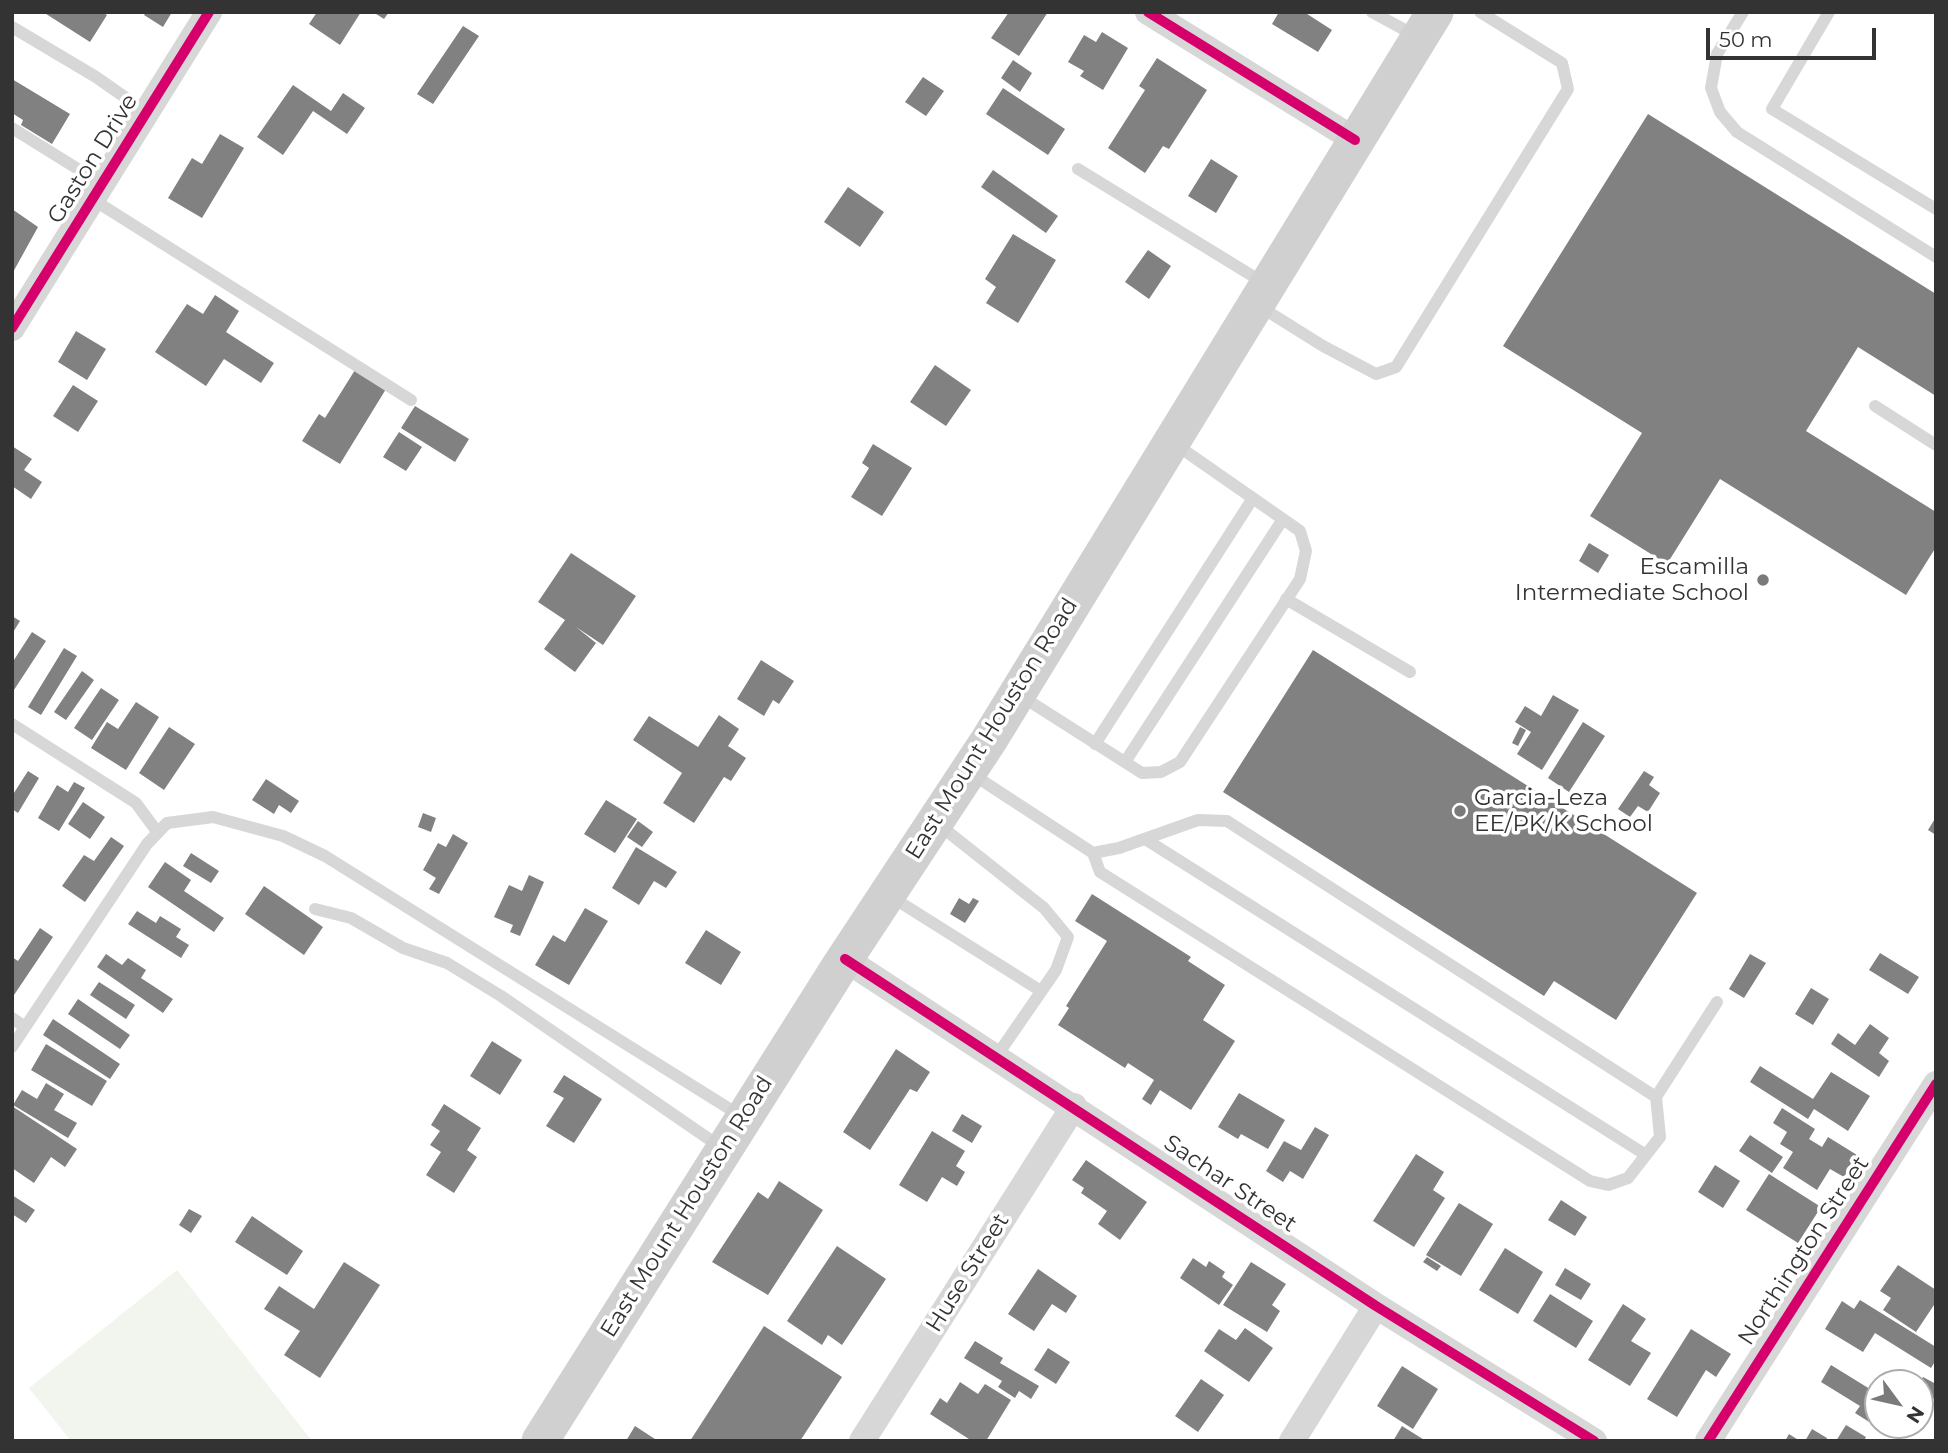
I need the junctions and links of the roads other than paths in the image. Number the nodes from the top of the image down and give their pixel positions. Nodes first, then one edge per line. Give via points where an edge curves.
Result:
1 (209, 12) edge
2 (1148, 12) edge
3 (1372, 12) edge
4 (1480, 12) edge
5 (1743, 12) edge
6 (1829, 12) edge
7 (1427, 25) edge
8 (12, 27) edge
9 (146, 112) junction
10 (12, 128) edge
11 (1355, 140) junction
12 (1078, 169) dead end
13 (97, 192) junction
14 (1936, 209) edge
15 (1936, 257) edge
16 (1261, 294) junction
17 (12, 328) edge
18 (411, 400) dead end
19 (1875, 406) dead end
20 (1171, 442) junction
21 (1936, 445) edge
22 (1253, 498) junction
23 (1283, 519) junction
24 (1286, 599) junction
25 (1410, 672) dead end
26 (1017, 694) junction
27 (12, 724) edge
28 (1095, 744) junction
29 (1125, 762) junction
30 (969, 772) junction
31 (935, 822) junction
32 (158, 833) junction
33 (1145, 839) junction
34 (1093, 853) junction
35 (887, 894) junction
36 (315, 909) dead end
37 (845, 959) junction
38 (1041, 991) junction
39 (1717, 1002) dead end
40 (12, 1018) edge
41 (26, 1027) junction
42 (12, 1047) edge
43 (996, 1056) junction
44 (1936, 1084) edge
45 (1656, 1097) junction
46 (1074, 1106) junction
47 (744, 1118) junction
48 (724, 1149) junction
49 (1646, 1155) junction
50 (1376, 1306) junction
51 (540, 1441) edge
52 (862, 1441) edge
53 (1292, 1441) edge
54 (1594, 1441) edge
55 (1708, 1441) edge

1 - 9 street, Gaston Drive
2 - 11 street
3 - 7 lane
4 - 16 lane via 1562,63 1568,89 1395,367 1376,374 1323,346
5 - 15 lane via 1717,54 1712,88 1720,113 1737,132
6 - 14 lane via 1772,109
7 - 11 main road, East Mount Houston Road
8 - 9 lane
9 - 13 street, Gaston Drive
10 - 13 lane
11 - 16 main road, East Mount Houston Road
12 - 16 lane
13 - 17 street, Gaston Drive
13 - 18 lane
16 - 20 main road, East Mount Houston Road
19 - 21 lane
20 - 22 lane
20 - 26 main road, East Mount Houston Road
22 - 23 lane
22 - 28 lane
23 - 24 lane via 1300,531 1306,551 1300,579
23 - 29 lane
24 - 25 lane
24 - 29 lane via 1180,762 1161,772 1142,773
26 - 28 lane
26 - 30 main road, East Mount Houston Road
27 - 32 lane via 136,803
28 - 29 lane
30 - 31 main road, East Mount Houston Road
30 - 34 lane
31 - 35 main road, East Mount Houston Road
31 - 38 lane via 1044,908 1068,937 1056,970
32 - 41 lane
32 - 47 lane via 167,824 213,817 284,835
33 - 34 lane
33 - 45 lane via 1198,820 1227,821
33 - 49 lane
34 - 49 lane via 1100,872 1590,1181 1608,1185 1628,1178
35 - 37 main road, East Mount Houston Road
35 - 38 lane
36 - 48 lane via 351,918 403,948 447,963
37 - 43 street, Sachar Street
37 - 47 main road, East Mount Houston Road
38 - 43 lane
39 - 45 lane
40 - 41 lane
41 - 42 lane
43 - 46 street, Sachar Street
44 - 55 street, Northington Street
45 - 49 lane via 1660,1137
46 - 50 street, Sachar Street
46 - 52 street, Huse Street
47 - 48 main road, East Mount Houston Road
48 - 51 main road, East Mount Houston Road
50 - 53 street
50 - 54 street, Sachar Street

